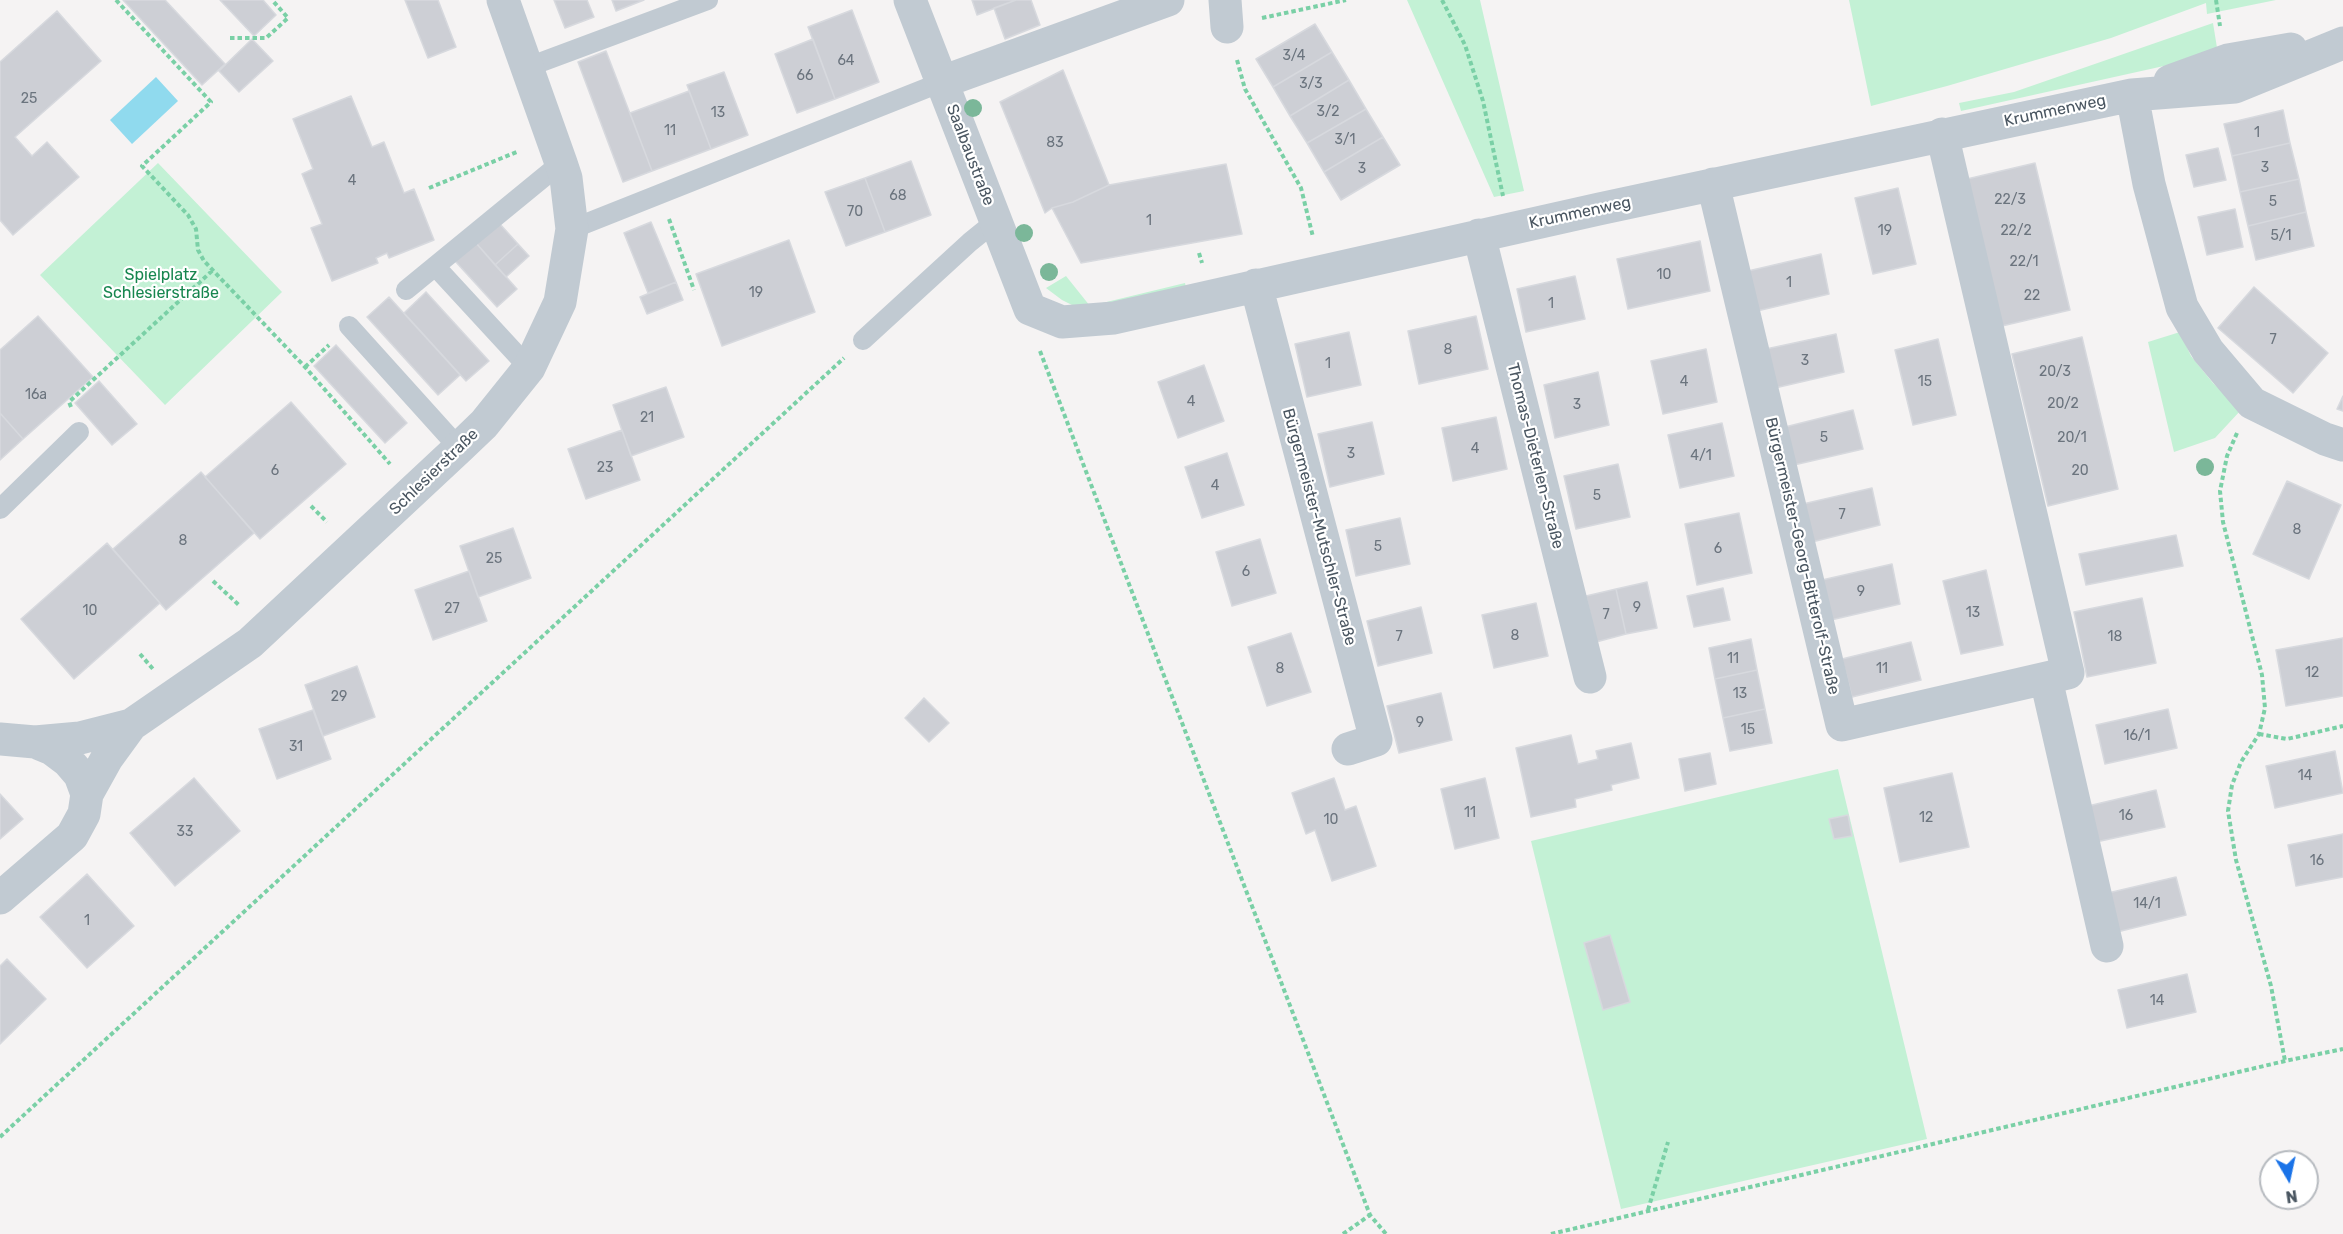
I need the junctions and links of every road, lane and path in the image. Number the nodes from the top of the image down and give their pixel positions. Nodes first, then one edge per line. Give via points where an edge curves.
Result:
1 (116, 0) edge
2 (503, 0) edge
3 (708, 0) edge
4 (910, 0) edge
5 (1168, 0) edge
6 (1346, 0) edge
7 (1442, 0) edge
8 (2216, 0) edge
9 (273, 1) edge
10 (1226, 14) edge
11 (2217, 16) dead end
12 (230, 38) dead end
13 (2343, 42) edge
14 (528, 67) junction
15 (942, 82) junction
16 (2132, 95) junction
17 (1942, 134) junction
18 (557, 150) junction
19 (1713, 184) junction
20 (429, 188) dead end
21 (1504, 199) dead end
22 (666, 210) dead end
23 (996, 221) junction
24 (572, 229) junction
25 (1479, 235) junction
26 (1315, 247) dead end
27 (435, 266) junction
28 (213, 270) junction
29 (1256, 285) junction
30 (406, 290) dead end
31 (694, 290) dead end
32 (1030, 309) junction
33 (349, 326) dead end
34 (863, 340) joint
35 (313, 360) dead end
36 (305, 367) junction
37 (529, 368) junction
38 (96, 378) dead end
39 (2252, 403) junction
40 (79, 432) dead end
41 (2343, 445) edge
42 (459, 448) junction
43 (413, 491) junction
44 (0, 509) edge
45 (1590, 677) dead end
46 (2046, 679) junction
47 (131, 725) junction
48 (2343, 726) edge
49 (2259, 734) junction
50 (0, 739) edge
51 (35, 742) junction
52 (1348, 749) dead end
53 (87, 794) junction
54 (0, 898) edge
55 (2107, 946) dead end
56 (2343, 1049) edge
57 (2285, 1061) junction
58 (0, 1137) edge
59 (1668, 1142) dead end
60 (1647, 1210) junction
61 (1370, 1215) junction
62 (1343, 1234) edge
63 (1386, 1234) edge
64 (1551, 1234) edge

1 - 28 path via 211,102 142,166 188,215 196,229 198,250
2 - 14 street, Schlesierstraße
3 - 14 lane
4 - 15 street, Saalbaustraße
5 - 15 street
6 - 10 path
7 - 21 path via 1465,45 1483,101
8 - 11 path
9 - 12 path via 288,18 266,38
10 - 26 path via 1245,89 1300,188
13 - 16 street, Krummenweg via 2228,60
14 - 18 street, Schlesierstraße
15 - 23 street, Saalbaustraße
15 - 24 lane
16 - 17 street, Krummenweg
16 - 39 street via 2149,184 2182,307 2208,351
17 - 19 street, Krummenweg
17 - 46 street, Bürgermeister-Georg-Bitterolf-Straße via 2068,673
18 - 20 path
18 - 24 street, Schlesierstraße via 566,178
18 - 27 lane
19 - 25 street, Krummenweg
19 - 46 street, Bürgermeister-Georg-Bitterolf-Straße via 1842,725
22 - 31 path
23 - 32 street, Saalbaustraße
23 - 34 lane
24 - 37 street, Schlesierstraße via 560,302
25 - 29 street, Krummenweg
25 - 45 street, Thomas-Dieterlen-Straße
27 - 30 lane
27 - 37 lane
28 - 36 path
28 - 38 path
29 - 32 street, Krummenweg via 1114,318 1062,322
29 - 52 street, Bürgermeister-Mutschler-Straße via 1376,740
32 - 61 path via 1046,367
33 - 42 lane
34 - 58 path
35 - 36 path
36 - 43 path
37 - 42 street, Schlesierstraße
39 - 41 street
39 - 49 path via 2227,456 2220,491 2223,522 2262,675 2265,708
40 - 44 lane
42 - 43 street, Schlesierstraße
43 - 47 street, Schlesierstraße via 250,643
46 - 55 street
47 - 51 street, Schlesierstraße via 80,738
47 - 53 street
48 - 49 path via 2287,739
49 - 57 path via 2241,762 2228,811 2236,860 2271,986
50 - 51 street, Schlesierstraße
51 - 53 street via 68,761 80,775
53 - 54 street via 84,814 72,836
56 - 57 path
57 - 60 path
59 - 60 path
60 - 64 path
61 - 62 path
61 - 63 path

